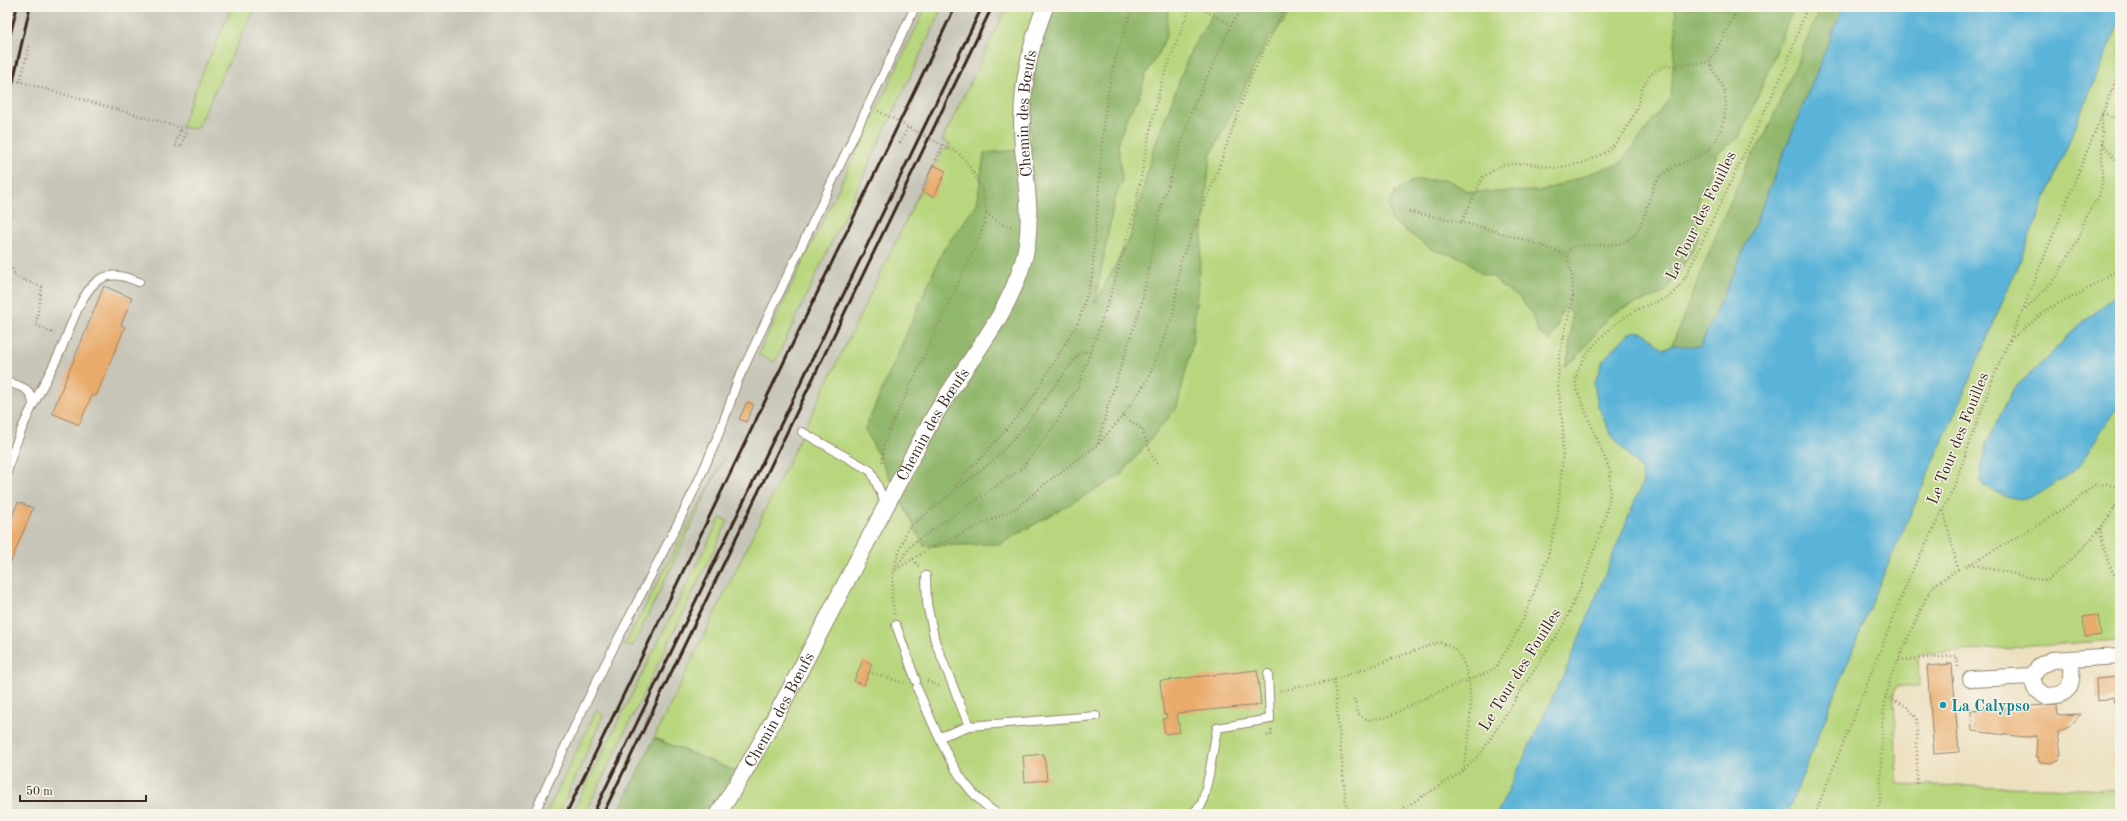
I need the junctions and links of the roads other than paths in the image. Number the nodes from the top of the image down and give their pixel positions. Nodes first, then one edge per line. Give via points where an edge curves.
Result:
1 (916, 7) edge
2 (1046, 7) edge
3 (139, 282) dead end
4 (7, 382) edge
5 (33, 406) junction
6 (802, 432) dead end
7 (7, 473) edge
8 (887, 507) junction
9 (926, 576) dead end
10 (896, 625) road end
11 (2120, 656) edge
12 (2070, 660) junction
13 (1268, 674) dead end
14 (2032, 676) junction
15 (1971, 679) road end
16 (1096, 716) dead end
17 (970, 726) junction
18 (940, 737) junction
19 (534, 814) edge
20 (718, 814) edge
21 (998, 814) edge
22 (1192, 814) edge

1 - 19 lane via 737,382 726,417 676,527 594,684
2 - 8 street, Chemin des Bœufs via 1032,40 1023,88 1028,231 1022,265 1008,300 980,349 931,422
3 - 5 lane via 120,275 108,276 95,282 83,299
4 - 5 lane via 26,389 32,396
5 - 7 lane via 11,457
6 - 8 lane via 871,471
8 - 20 street, Chemin des Bœufs via 776,716
9 - 17 lane via 927,604 935,641
10 - 18 lane
11 - 12 street
12 - 14 street via 2052,660 2041,664
12 - 14 street via 2069,688 2058,696 2046,696 2035,688
13 - 22 lane via 1270,719 1217,728 1202,804
14 - 15 street
16 - 17 lane
17 - 18 lane
18 - 21 lane via 970,789

